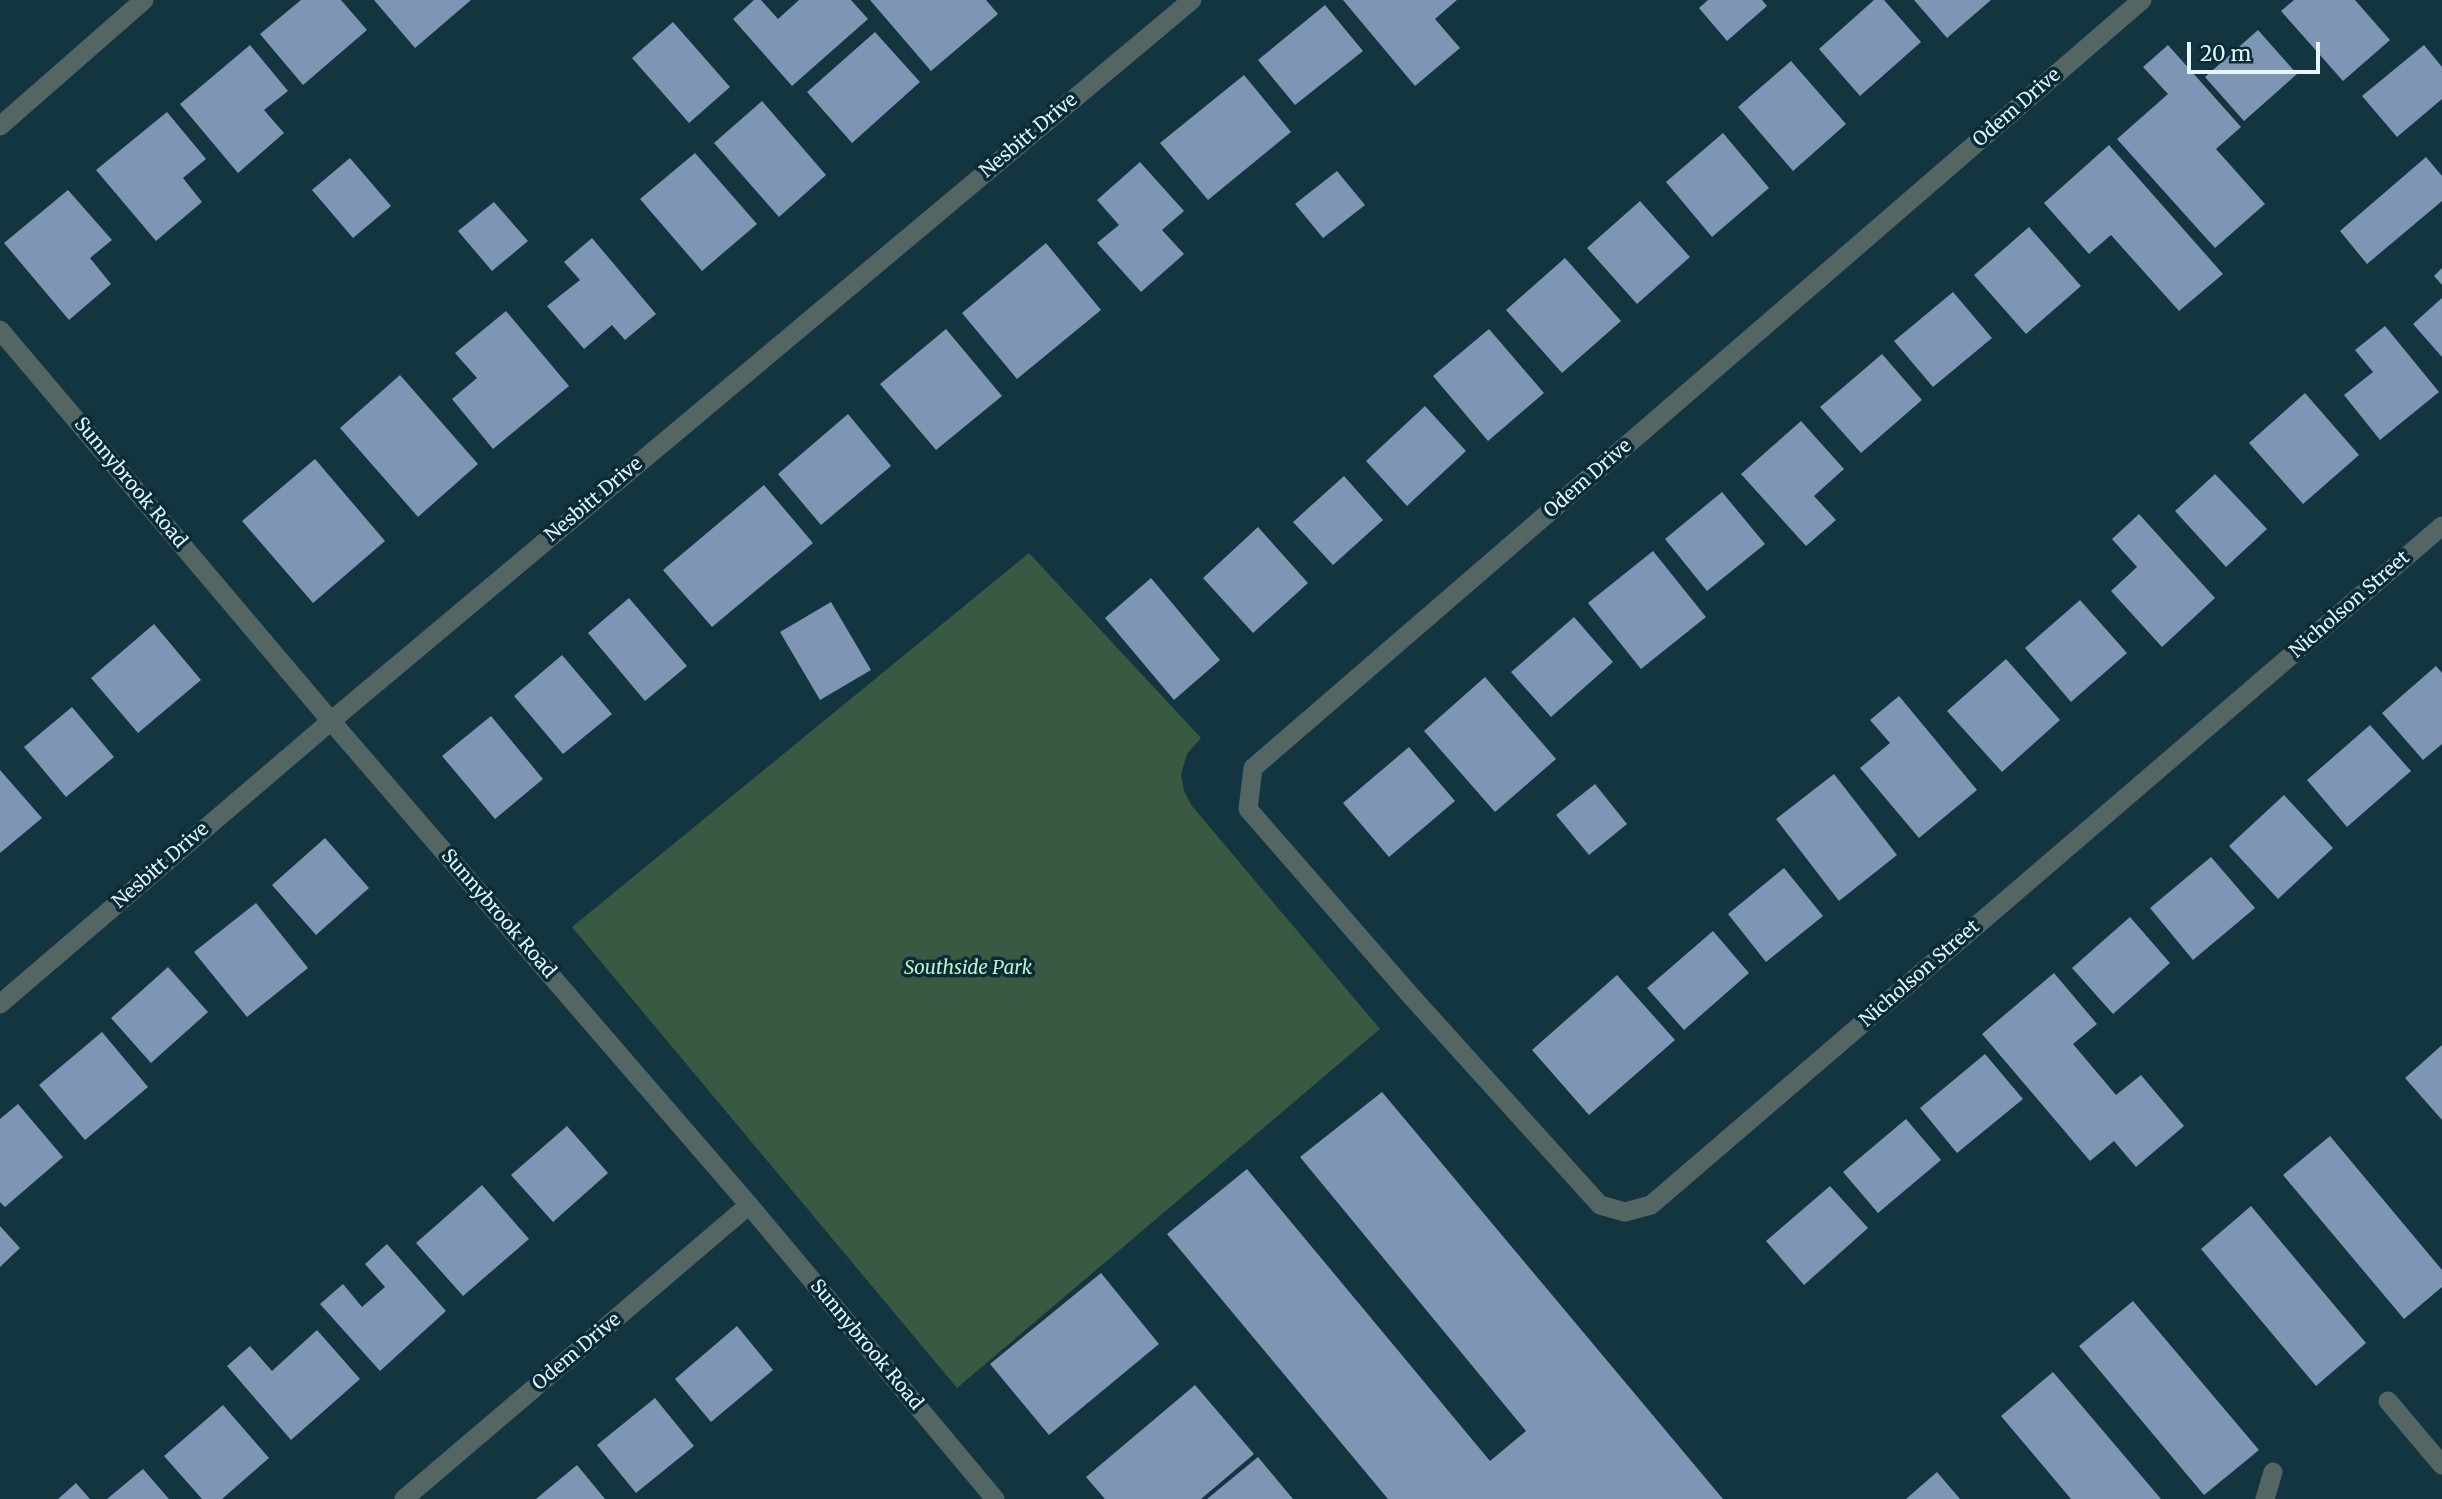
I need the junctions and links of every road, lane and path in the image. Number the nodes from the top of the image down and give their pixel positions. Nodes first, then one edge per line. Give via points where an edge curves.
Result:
1 (144, 0) edge
2 (1192, 0) edge
3 (2142, 0) edge
4 (0, 126) edge
5 (0, 330) edge
6 (2442, 526) edge
7 (331, 721) junction
8 (1411, 996) joint
9 (0, 1004) edge
10 (749, 1205) junction
11 (2388, 1401) dead end
12 (2442, 1465) edge
13 (2273, 1472) dead end
14 (404, 1499) edge
15 (995, 1499) edge
16 (2264, 1499) edge

1 - 4 street
2 - 7 street, Nesbitt Drive
3 - 8 street, Odem Drive via 1253,768 1248,808
5 - 7 street, Sunnybrook Road
6 - 8 street, Nicholson Street via 1651,1205 1625,1212 1600,1205
7 - 9 street, Nesbitt Drive
7 - 10 street, Sunnybrook Road
10 - 14 street, Odem Drive
10 - 15 street, Sunnybrook Road
11 - 12 street
13 - 16 street

